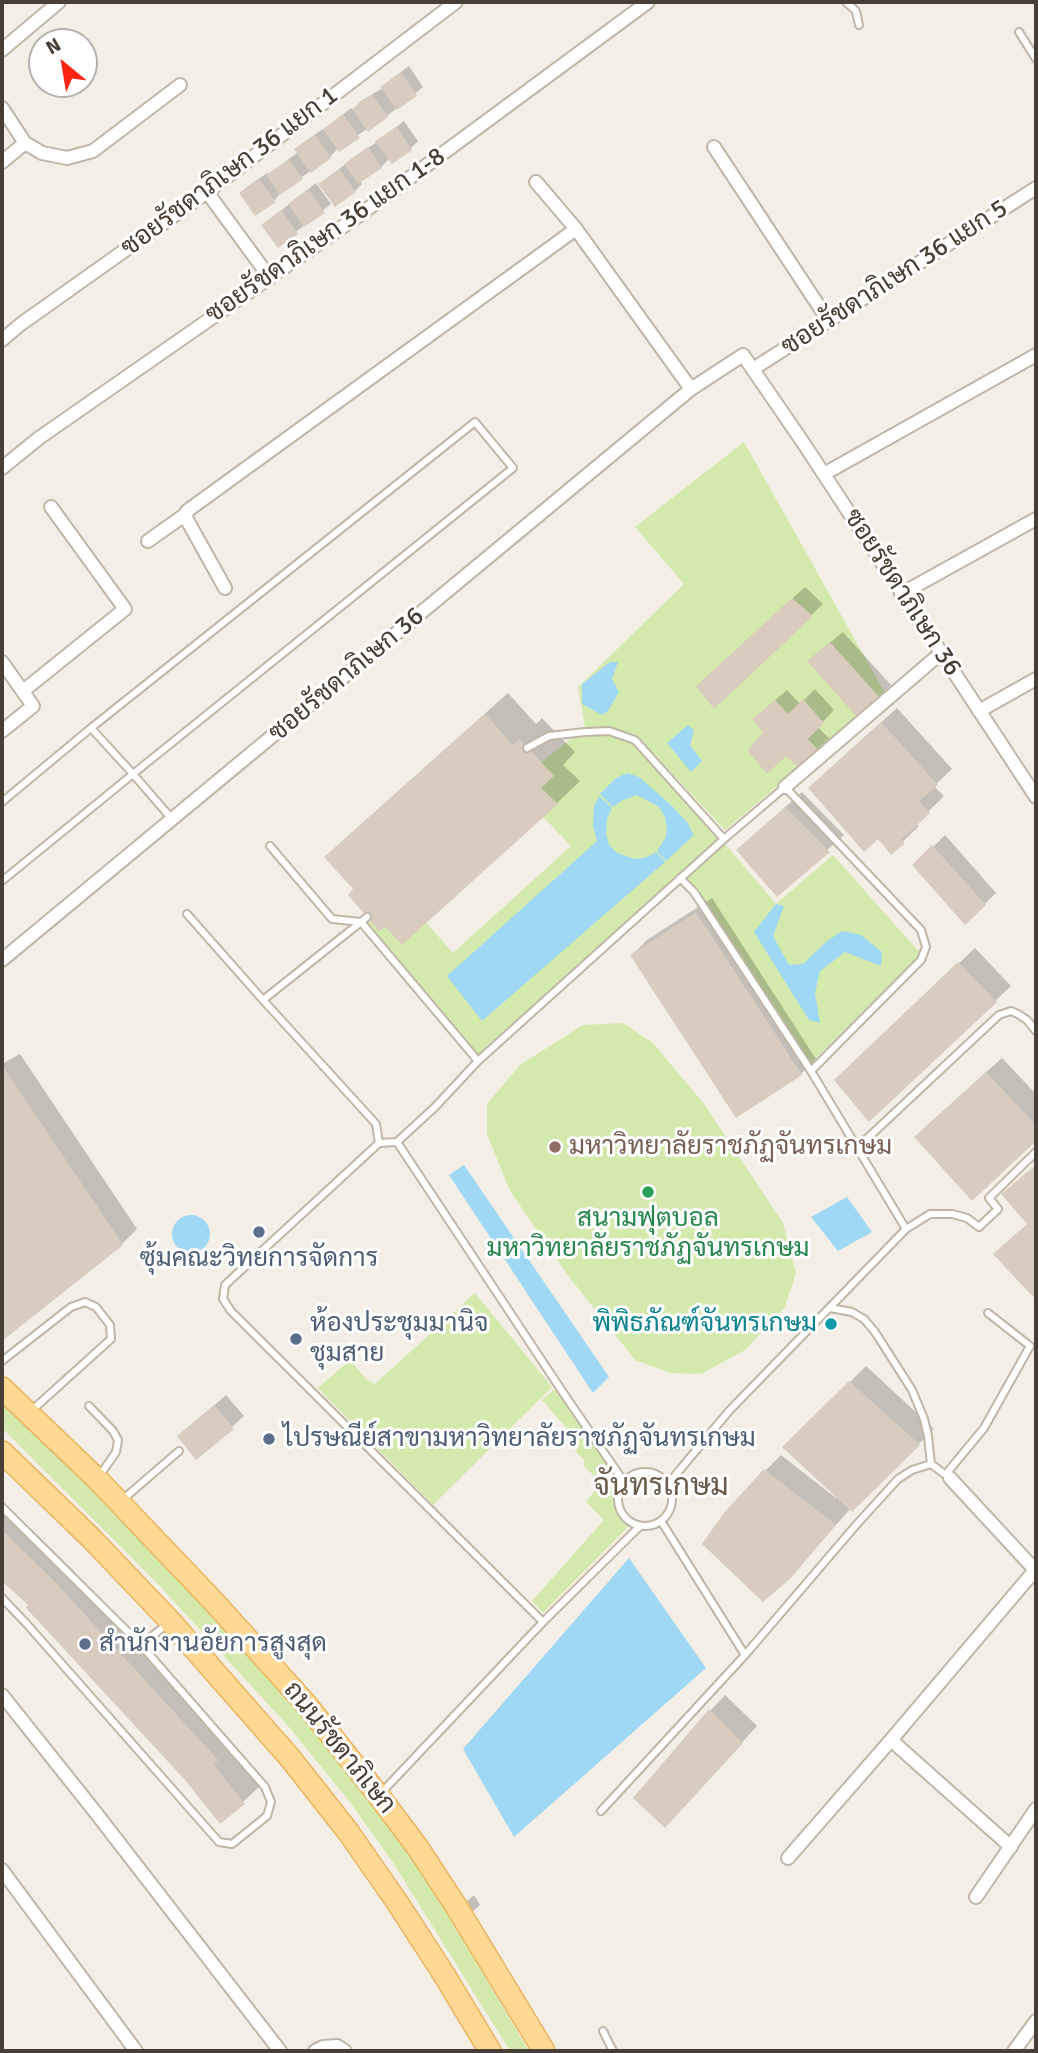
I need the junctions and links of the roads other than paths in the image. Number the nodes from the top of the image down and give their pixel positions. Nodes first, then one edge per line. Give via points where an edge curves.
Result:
1 (59, 2) edge
2 (456, 2) edge
3 (648, 2) edge
4 (846, 2) edge
5 (859, 25) dead end
6 (1019, 32) dead end
7 (2, 50) edge
8 (1036, 59) edge
9 (180, 85) dead end
10 (2, 108) edge
11 (25, 143) junction
12 (714, 147) dead end
13 (2, 162) edge
14 (536, 182) dead end
15 (1036, 187) edge
16 (207, 192) junction
17 (576, 229) junction
18 (270, 278) junction
19 (828, 320) junction
20 (2, 340) edge
21 (1036, 355) edge
22 (753, 369) junction
23 (691, 389) junction
24 (2, 468) edge
25 (824, 474) junction
26 (51, 507) dead end
27 (186, 514) junction
28 (1036, 519) edge
29 (148, 541) dead end
30 (225, 588) dead end
31 (901, 594) junction
32 (941, 653) junction
33 (2, 663) edge
34 (1036, 679) edge
35 (23, 691) junction
36 (979, 711) junction
37 (92, 728) junction
38 (2, 731) edge
39 (527, 748) dead end
40 (133, 774) junction
41 (785, 787) junction
42 (1036, 797) edge
43 (2, 802) edge
44 (172, 819) junction
45 (724, 839) junction
46 (270, 846) dead end
47 (680, 878) junction
48 (2, 881) edge
49 (187, 914) dead end
50 (364, 920) junction
51 (2, 960) edge
52 (263, 1000) junction
53 (1036, 1031) edge
54 (478, 1061) junction
55 (811, 1071) junction
56 (397, 1142) junction
57 (379, 1143) junction
58 (857, 1148) junction
59 (1036, 1152) edge
60 (906, 1229) junction
61 (830, 1308) junction
62 (988, 1313) dead end
63 (1036, 1339) edge
64 (1030, 1346) junction
65 (2, 1361) edge
66 (2, 1388) edge
67 (89, 1406) dead end
68 (29, 1413) junction
69 (179, 1451) dead end
70 (2, 1452) edge
71 (931, 1464) junction
72 (948, 1476) junction
73 (97, 1479) junction
74 (624, 1482) junction
75 (668, 1483) junction
76 (119, 1502) junction
77 (2, 1507) edge
78 (661, 1521) junction
79 (640, 1526) junction
80 (1036, 1570) edge
81 (2, 1598) edge
82 (170, 1621) junction
83 (542, 1622) junction
84 (141, 1645) junction
85 (745, 1655) junction
86 (2, 1695) edge
87 (891, 1740) junction
88 (379, 1796) junction
89 (1036, 1809) edge
90 (601, 1811) dead end
91 (1011, 1847) junction
92 (788, 1858) dead end
93 (2, 1870) edge
94 (976, 1897) dead end
95 (1036, 2021) edge
96 (603, 2031) dead end
97 (136, 2051) edge
98 (280, 2051) edge
99 (315, 2051) edge
100 (345, 2051) edge
101 (490, 2051) edge
102 (544, 2051) edge
103 (613, 2051) edge
104 (1014, 2051) edge

1 - 7 street
2 - 16 street, ซอยรัชดาภิเษก 36 แยก 1
3 - 18 street, ซอยรัชดาภิเษก 36 แยก 1-8
4 - 5 lane via 856,11
6 - 8 lane
9 - 11 street via 93,151 67,158
10 - 11 street
11 - 13 street
12 - 19 street
14 - 17 street
15 - 19 street, ซอยรัชดาภิเษก 36 แยก 5
16 - 18 street
16 - 20 street, ซอยรัชดาภิเษก 36 แยก 1
17 - 23 street
17 - 27 street
18 - 24 street, ซอยรัชดาภิเษก 36 แยก 1-8
19 - 22 street, ซอยรัชดาภิเษก 36 แยก 5
21 - 25 street
22 - 23 street, ซอยรัชดาภิเษก 36 via 743,355
22 - 25 street, ซอยรัชดาภิเษก 36
23 - 44 street, ซอยรัชดาภิเษก 36
25 - 31 street, ซอยรัชดาภิเษก 36
26 - 35 street via 125,609
27 - 29 street
27 - 30 street
28 - 31 street
31 - 32 street, ซอยรัชดาภิเษก 36
32 - 36 street, ซอยรัชดาภิเษก 36
32 - 41 street
33 - 35 street
34 - 36 street
35 - 38 street via 33,706
36 - 42 street, ซอยรัชดาภิเษก 36
37 - 40 lane
37 - 40 lane via 475,422 513,468
37 - 43 lane
39 - 45 lane via 549,736 585,733 609,732 635,740
40 - 44 lane
40 - 48 lane
41 - 45 lane
41 - 55 lane via 921,930 926,947 921,960
44 - 51 street, ซอยรัชดาภิเษก 36
45 - 47 lane
46 - 50 lane via 331,919
47 - 54 lane
47 - 55 lane via 694,892
49 - 52 lane
50 - 52 lane
50 - 54 lane
52 - 57 lane via 376,1124
53 - 58 lane via 1018,1014 999,1015
54 - 56 lane
55 - 58 lane
56 - 57 lane
56 - 74 lane
57 - 83 lane via 225,1285 223,1299
58 - 60 lane
59 - 60 lane via 989,1198 999,1209 979,1227 952,1214 930,1214
60 - 61 lane
61 - 71 lane via 864,1318 875,1332 916,1400
61 - 75 lane via 729,1411
62 - 64 lane
63 - 64 lane
64 - 72 lane via 984,1429
65 - 68 lane via 78,1304 96,1307 110,1325 111,1339
66 - 68 main road, ถนนรัชดาภิเษก
67 - 73 lane via 118,1440 116,1452
68 - 73 main road, ถนนรัชดาภิเษก
69 - 76 lane
70 - 82 main road, ถนนรัชดาภิเษก
71 - 72 lane
71 - 85 lane via 898,1479
72 - 80 street
73 - 76 main road, ถนนรัชดาภิเษก
74 - 75 lane via 646,1472
74 - 79 lane via 619,1490 620,1508
75 - 78 lane via 671,1508
76 - 88 main road, ถนนรัชดาภิเษก via 306,1704
77 - 84 lane
78 - 79 lane
78 - 85 lane
79 - 83 lane
80 - 87 street
81 - 84 lane via 219,1842 232,1844 268,1816 271,1802 265,1787
82 - 84 lane
82 - 101 main road, ถนนรัชดาภิเษก via 349,1833
83 - 88 lane
85 - 90 lane
86 - 98 street
87 - 91 street
87 - 92 street
88 - 102 main road, ถนนรัชดาภิเษก via 456,1906
89 - 91 street
91 - 94 street
93 - 97 street
95 - 104 street
96 - 103 lane
99 - 100 street via 337,2046

